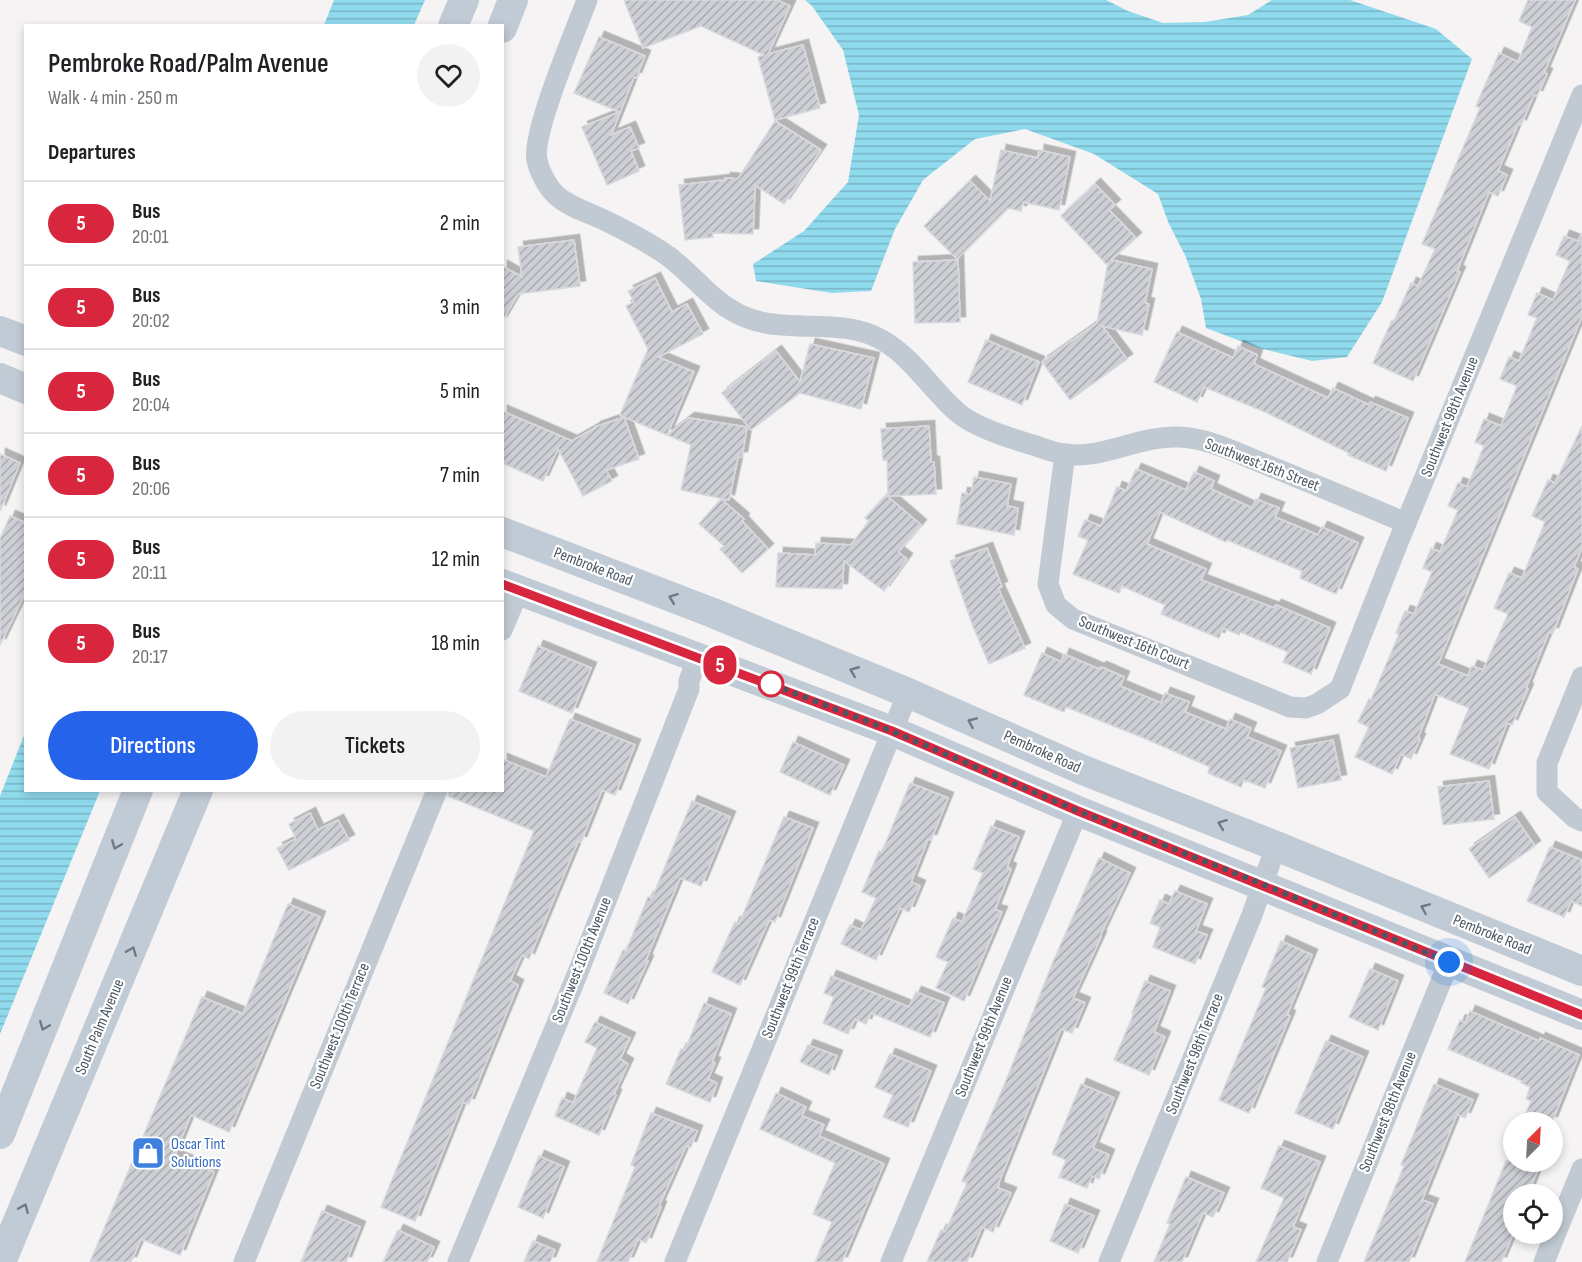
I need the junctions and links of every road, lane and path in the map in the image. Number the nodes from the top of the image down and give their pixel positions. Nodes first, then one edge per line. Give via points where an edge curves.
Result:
1 (464, 0) edge
2 (513, 0) edge
3 (587, 0) edge
4 (454, 24) edge
5 (504, 24) edge
6 (1582, 95) edge
7 (0, 331) edge
8 (24, 340) edge
9 (0, 378) edge
10 (24, 388) edge
11 (1065, 454) junction
12 (1406, 523) junction
13 (504, 533) edge
14 (511, 587) edge
15 (504, 620) edge
16 (698, 657) junction
17 (1582, 677) edge
18 (908, 693) junction
19 (1290, 707) joint
20 (892, 731) junction
21 (137, 792) edge
22 (197, 792) edge
23 (436, 792) edge
24 (1078, 811) junction
25 (1582, 821) edge
26 (1276, 846) junction
27 (1262, 884) junction
28 (1449, 962) junction
29 (1582, 971) edge
30 (1582, 1015) edge
31 (0, 1134) edge
32 (1582, 1169) edge
33 (1, 1262) edge
34 (244, 1262) edge
35 (458, 1262) edge
36 (675, 1262) edge
37 (891, 1262) edge
38 (1109, 1262) edge
39 (1327, 1262) edge
40 (1544, 1262) edge

1 - 4 main road
2 - 5 main road
3 - 11 street, Southwest 16th Street via 540,127 536,159 555,195 669,257 727,308 746,317 790,327 840,328 881,339 962,416 1002,434
6 - 12 street, Southwest 98th Avenue
7 - 8 main road
9 - 10 main road
11 - 12 street, Southwest 16th Street via 1106,451 1161,437 1207,442
11 - 19 street, Southwest 16th Court via 1048,584 1056,605 1073,619
12 - 19 street, Southwest 98th Avenue via 1340,689 1306,708
18 -> 13 main road, Pembroke Road
14 - 15 street
14 - 16 main road
16 - 20 main road
16 - 35 street, Southwest 100th Avenue via 577,975
17 - 25 street via 1547,763 1547,792
18 - 20 street, Southwest 99th Terrace
26 -> 18 main road, Pembroke Road via 1083,770
20 - 24 main road
20 - 36 street, Southwest 99th Terrace
21 -> 31 main road
33 -> 22 main road, South Palm Avenue
23 - 34 street, Southwest 100th Terrace
24 - 27 main road
24 - 37 street, Southwest 99th Avenue
26 - 27 street, Southwest 98th Terrace
29 -> 26 main road, Pembroke Road
27 - 28 main road
27 - 38 street, Southwest 98th Terrace
28 - 30 main road
28 - 39 street, Southwest 98th Avenue
32 - 40 street

